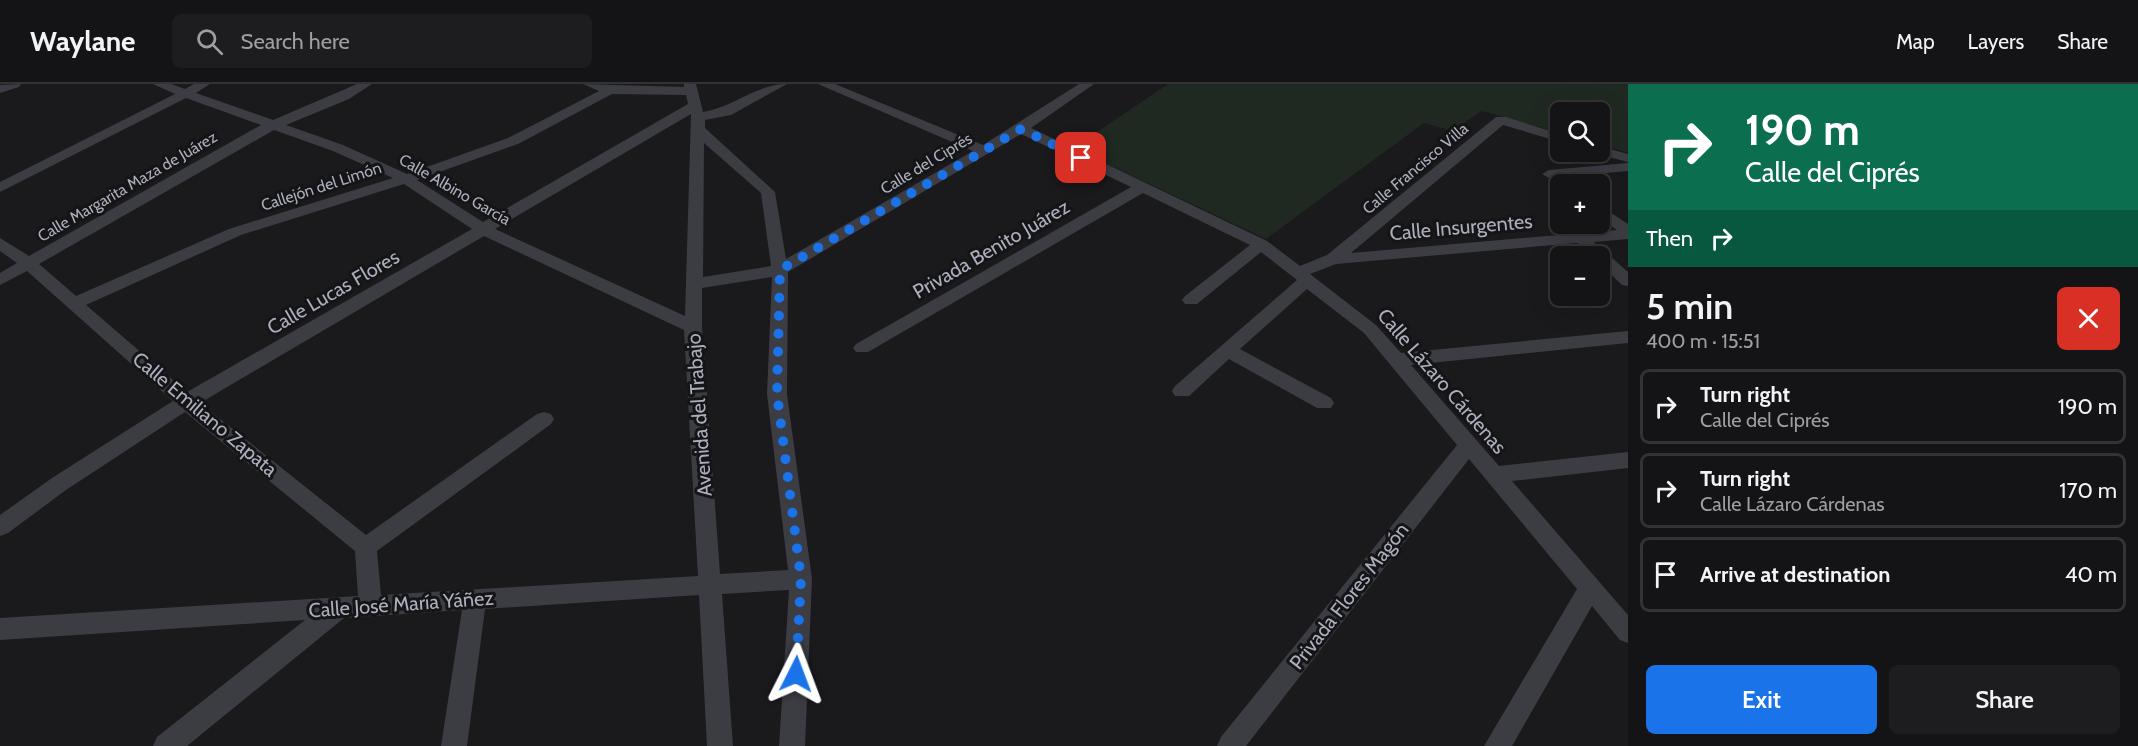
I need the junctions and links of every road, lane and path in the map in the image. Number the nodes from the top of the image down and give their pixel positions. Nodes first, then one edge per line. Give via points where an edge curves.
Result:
1 (15, 84) edge
2 (159, 84) edge
3 (204, 84) edge
4 (366, 84) edge
5 (589, 84) edge
6 (781, 84) edge
7 (824, 84) edge
8 (1078, 86) edge
9 (0, 89) edge
10 (610, 90) junction
11 (184, 93) junction
12 (691, 100) edge
13 (273, 125) junction
14 (1021, 129) junction
15 (1550, 135) edge
16 (982, 150) junction
17 (1610, 153) edge
18 (1628, 158) edge
19 (1628, 167) edge
20 (1550, 175) edge
21 (404, 178) junction
22 (1142, 187) junction
23 (0, 188) edge
24 (1610, 218) edge
25 (483, 229) junction
26 (1628, 232) edge
27 (1581, 238) junction
28 (0, 243) edge
29 (1260, 244) junction
30 (1332, 259) junction
31 (29, 264) junction
32 (780, 270) junction
33 (1303, 276) junction
34 (0, 280) edge
35 (1628, 281) edge
36 (693, 284) junction
37 (1191, 300) dead end
38 (75, 303) junction
39 (693, 327) junction
40 (1628, 337) edge
41 (862, 348) dead end
42 (1227, 350) junction
43 (1397, 360) junction
44 (1182, 391) dead end
45 (186, 402) junction
46 (1324, 403) dead end
47 (544, 419) dead end
48 (1468, 446) junction
49 (1628, 460) edge
50 (1494, 475) junction
51 (0, 528) edge
52 (366, 546) junction
53 (801, 579) junction
54 (712, 586) junction
55 (1590, 588) junction
56 (475, 599) junction
57 (370, 605) junction
58 (340, 607) junction
59 (0, 629) edge
60 (1628, 632) edge
61 (197, 722) junction
62 (166, 746) edge
63 (188, 746) edge
64 (454, 746) edge
65 (720, 746) edge
66 (792, 746) edge
67 (1230, 746) edge
68 (1497, 746) edge

1 - 9 street
2 - 11 street, Calle Albino García
3 - 11 street
4 - 13 street, Calle Margarita Maza de Juárez
5 - 10 street
6 - 12 street via 726,111
7 - 16 street
8 - 14 street, Calle del Ciprés
10 - 12 street
10 - 21 street, Callejón del Limón via 513,141
11 - 13 street, Calle Albino García
11 - 23 street
12 - 25 street, Calle Lucas Flores
12 - 32 street via 768,192
12 - 36 street, Avenida del Trabajo
13 - 21 street, Calle Albino García via 338,148
13 - 31 street, Calle Margarita Maza de Juárez
14 - 16 street, Calle del Ciprés
14 - 22 street, Calle Lázaro Cárdenas
15 - 30 street, Calle Francisco Villa via 1501,120
16 - 32 street, Calle del Ciprés
17 - 18 street
19 - 20 street
21 - 25 street, Calle Albino García
21 - 38 street, Callejón del Limón via 235,232
22 - 29 street, Calle Lázaro Cárdenas
22 - 41 street, Privada Benito Juárez
24 - 26 street
25 - 39 street, Calle Albino García
25 - 45 street, Calle Lucas Flores
26 - 27 street, Calle Insurgentes
27 - 30 street, Calle Insurgentes
27 - 35 street
28 - 31 street, Calle Emiliano Zapata
29 - 33 street, Calle Lázaro Cárdenas
29 - 37 street
30 - 33 street, Calle Francisco Villa
31 - 34 street, Calle Margarita Maza de Juárez
31 - 38 street, Calle Emiliano Zapata
32 - 36 street
32 - 53 street via 777,394
33 - 42 street, Calle Francisco Villa
33 - 43 street, Calle Lázaro Cárdenas via 1370,329
36 - 39 street, Avenida del Trabajo
38 - 45 street, Calle Emiliano Zapata
39 - 54 street, Avenida del Trabajo
40 - 43 street
42 - 44 street, Calle Francisco Villa
42 - 46 street
43 - 48 street, Calle Lázaro Cárdenas
45 - 51 street, Calle Lucas Flores via 59,484
45 - 52 street, Calle Emiliano Zapata
47 - 52 street
48 - 50 street, Calle Lázaro Cárdenas
48 - 67 street, Privada Flores Magón
49 - 50 street
50 - 55 street, Calle Lázaro Cárdenas
52 - 57 street
53 - 54 street, Calle José María Yáñez
53 - 66 street
54 - 56 street, Calle José María Yáñez
54 - 65 street, Avenida del Trabajo
55 - 60 street, Calle Lázaro Cárdenas
55 - 68 street
56 - 57 street, Calle José María Yáñez
56 - 64 street
57 - 58 street, Calle José María Yáñez
58 - 59 street, Calle José María Yáñez
58 - 61 street
61 - 62 street
61 - 63 street

